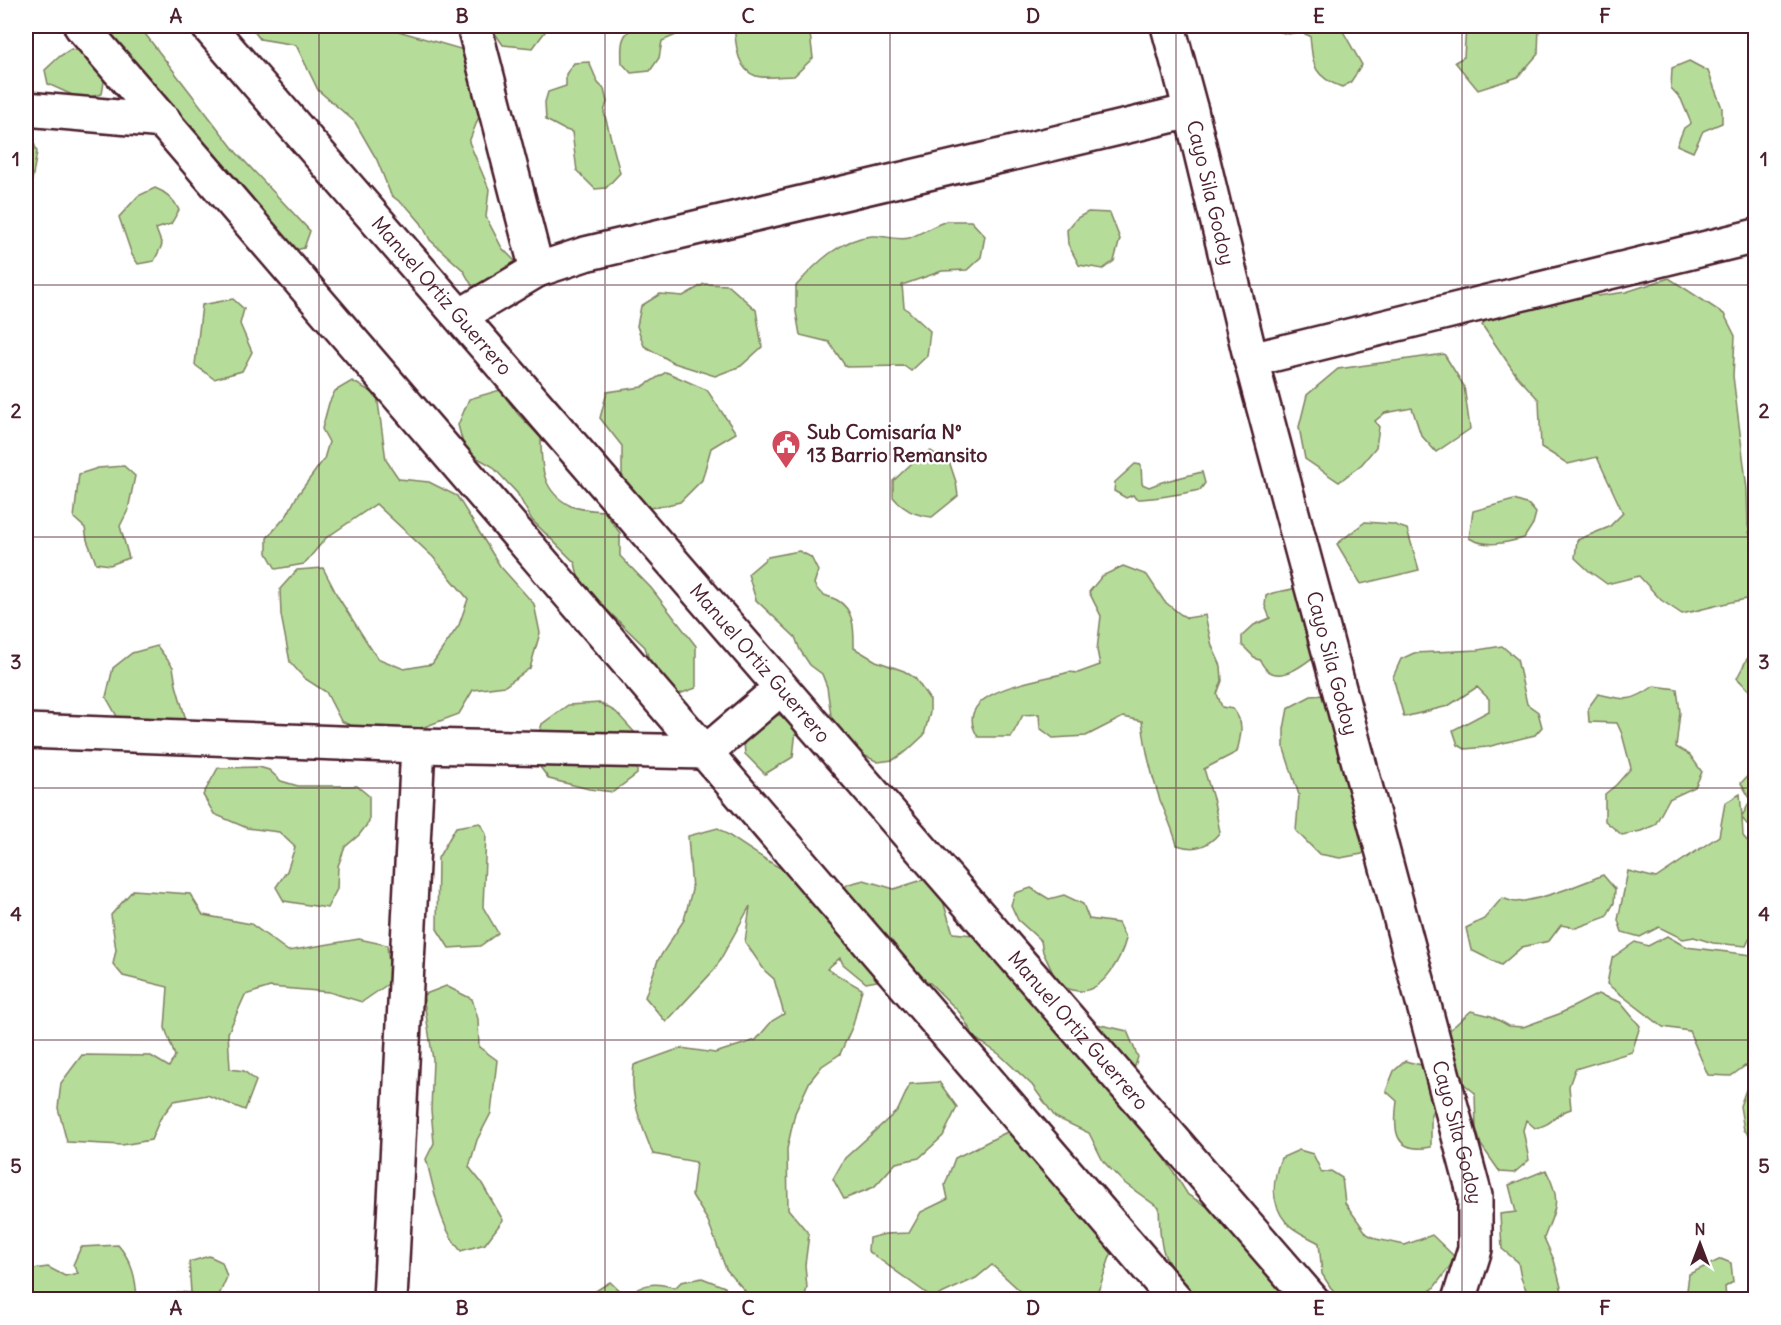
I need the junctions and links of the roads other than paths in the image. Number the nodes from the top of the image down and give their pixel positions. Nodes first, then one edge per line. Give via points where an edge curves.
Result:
1 (81, 26) edge
2 (208, 26) edge
3 (474, 26) edge
4 (1168, 26) edge
5 (26, 109) edge
6 (1191, 111) junction
7 (164, 121) junction
8 (1755, 236) edge
9 (537, 270) junction
10 (460, 316) junction
11 (1251, 360) junction
12 (781, 688) junction
13 (26, 731) edge
14 (418, 746) junction
15 (706, 752) junction
16 (390, 1299) edge
17 (1176, 1299) edge
18 (1312, 1299) edge
19 (1459, 1299) edge

1 - 7 street
2 - 10 street, Manuel Ortiz Guerrero
3 - 9 street
4 - 6 street, Cayo Sila Godoy
5 - 7 street
6 - 9 street via 585,254
6 - 11 street, Cayo Sila Godoy
7 - 15 street
8 - 11 street
9 - 10 street
10 - 12 street, Manuel Ortiz Guerrero
11 - 19 street, Cayo Sila Godoy via 1475,1196 1475,1249
12 - 15 street
12 - 18 street, Manuel Ortiz Guerrero
13 - 14 street
14 - 15 street
14 - 16 street
15 - 17 street

